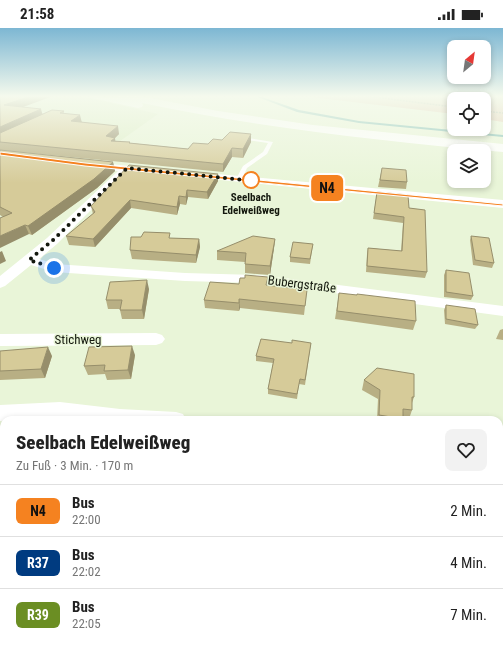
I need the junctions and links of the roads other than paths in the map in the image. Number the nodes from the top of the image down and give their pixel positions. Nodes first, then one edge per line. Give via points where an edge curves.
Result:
1 (248, 125) edge
2 (288, 125) edge
3 (234, 138) edge
4 (503, 148) edge
5 (447, 149) edge
6 (491, 154) edge
7 (503, 155) edge
8 (82, 164) edge
9 (127, 168) junction
10 (157, 171) edge
11 (187, 174) edge
12 (239, 179) junction
13 (503, 204) edge
14 (29, 260) junction
15 (0, 283) edge
16 (503, 312) edge
17 (156, 339) dead end
18 (0, 340) edge
19 (0, 413) edge
20 (99, 416) edge

1 - 5 main road
2 - 4 main road
3 - 12 lane via 271,142 265,153 245,167
6 - 7 main road
8 - 9 street
9 - 10 street
9 - 14 street
11 - 12 street
12 - 13 street
14 - 15 street
14 - 16 street, Bubergstraße via 54,268 185,277 260,279
17 - 18 street, Stichweg
19 - 20 street via 60,410

